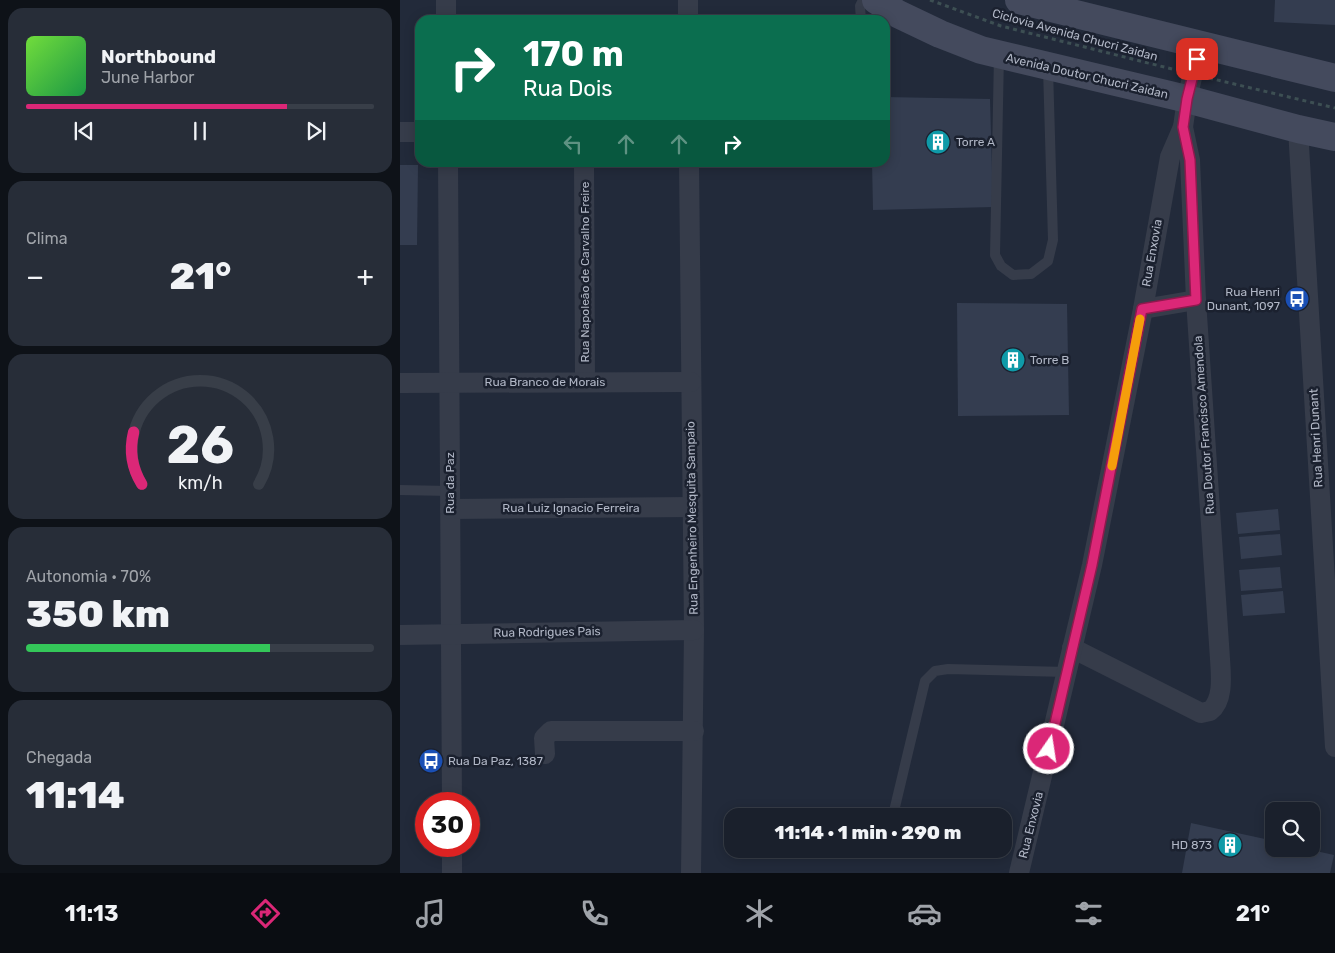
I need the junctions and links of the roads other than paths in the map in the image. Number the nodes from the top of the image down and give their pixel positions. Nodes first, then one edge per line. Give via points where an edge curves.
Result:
1 (446, 0) edge
2 (688, 0) edge
3 (863, 0) edge
4 (876, 0) edge
5 (1021, 0) edge
6 (1062, 4) edge
7 (446, 15) edge
8 (688, 15) edge
9 (860, 15) edge
10 (1200, 44) junction
11 (999, 55) junction
12 (1048, 67) junction
13 (1335, 78) edge
14 (1190, 87) junction
15 (1183, 127) junction
16 (1298, 129) junction
17 (400, 132) edge
18 (415, 132) edge
19 (1335, 137) edge
20 (448, 167) edge
21 (584, 167) edge
22 (689, 167) edge
23 (1196, 300) junction
24 (1142, 309) junction
25 (586, 382) junction
26 (690, 382) junction
27 (400, 383) edge
28 (449, 383) junction
29 (400, 490) edge
30 (449, 500) junction
31 (692, 507) junction
32 (694, 630) junction
33 (400, 634) edge
34 (450, 634) junction
35 (1072, 648) junction
36 (1067, 672) junction
37 (694, 732) junction
38 (1335, 747) edge
39 (545, 754) dead end
40 (452, 792) edge
41 (894, 807) dead end
42 (452, 857) edge
43 (452, 873) edge
44 (691, 873) edge
45 (1019, 873) edge

1 - 7 street
2 - 8 street
3 - 9 lane
4 - 11 main road, Avenida Doutor Chucri Zaidan via 940,34
5 - 6 main road
6 - 10 main road
10 - 13 main road
10 - 14 street, Rua Enxovia
11 - 12 main road, Avenida Doutor Chucri Zaidan
11 - 12 lane via 995,255 1001,266 1013,275 1031,274 1048,261 1054,240
12 - 14 main road, Avenida Doutor Chucri Zaidan
14 - 15 street, Rua Enxovia
14 - 16 main road, Avenida Doutor Chucri Zaidan
15 - 23 street, Rua Doutor Francisco Amendola via 1190,160
15 - 24 street, Rua Enxovia via 1170,157
16 - 19 main road, Avenida Doutor Chucri Zaidan
16 - 38 street, Rua Henri Dunant
17 - 18 street
20 - 28 street, Rua da Paz
21 - 25 street, Rua Napoleão de Carvalho Freire
22 - 26 street, Rua Engenheiro Mesquita Sampaio
23 - 24 street
23 - 35 street, Rua Doutor Francisco Amendola via 1221,680 1217,703 1210,711 1201,713
24 - 35 street, Rua Enxovia via 1092,565
25 - 26 street, Rua Branco de Morais
25 - 28 street, Rua Branco de Morais
26 - 31 street, Rua Engenheiro Mesquita Sampaio
27 - 28 street, Rua Branco de Morais
28 - 30 street, Rua da Paz
29 - 30 lane
30 - 31 street, Rua Luiz Ignacio Ferreira
30 - 34 street, Rua da Paz
31 - 32 street, Rua Engenheiro Mesquita Sampaio
32 - 34 street, Rua Rodrigues Pais
32 - 37 street, Rua Engenheiro Mesquita Sampaio
33 - 34 street, Rua Rodrigues Pais
34 - 40 street, Rua da Paz
35 - 36 street, Rua Enxovia
36 - 41 lane via 935,671 925,681
36 - 45 street, Rua Enxovia
37 - 39 street via 552,732 544,738
37 - 44 street, Rua Engenheiro Mesquita Sampaio
42 - 43 street

